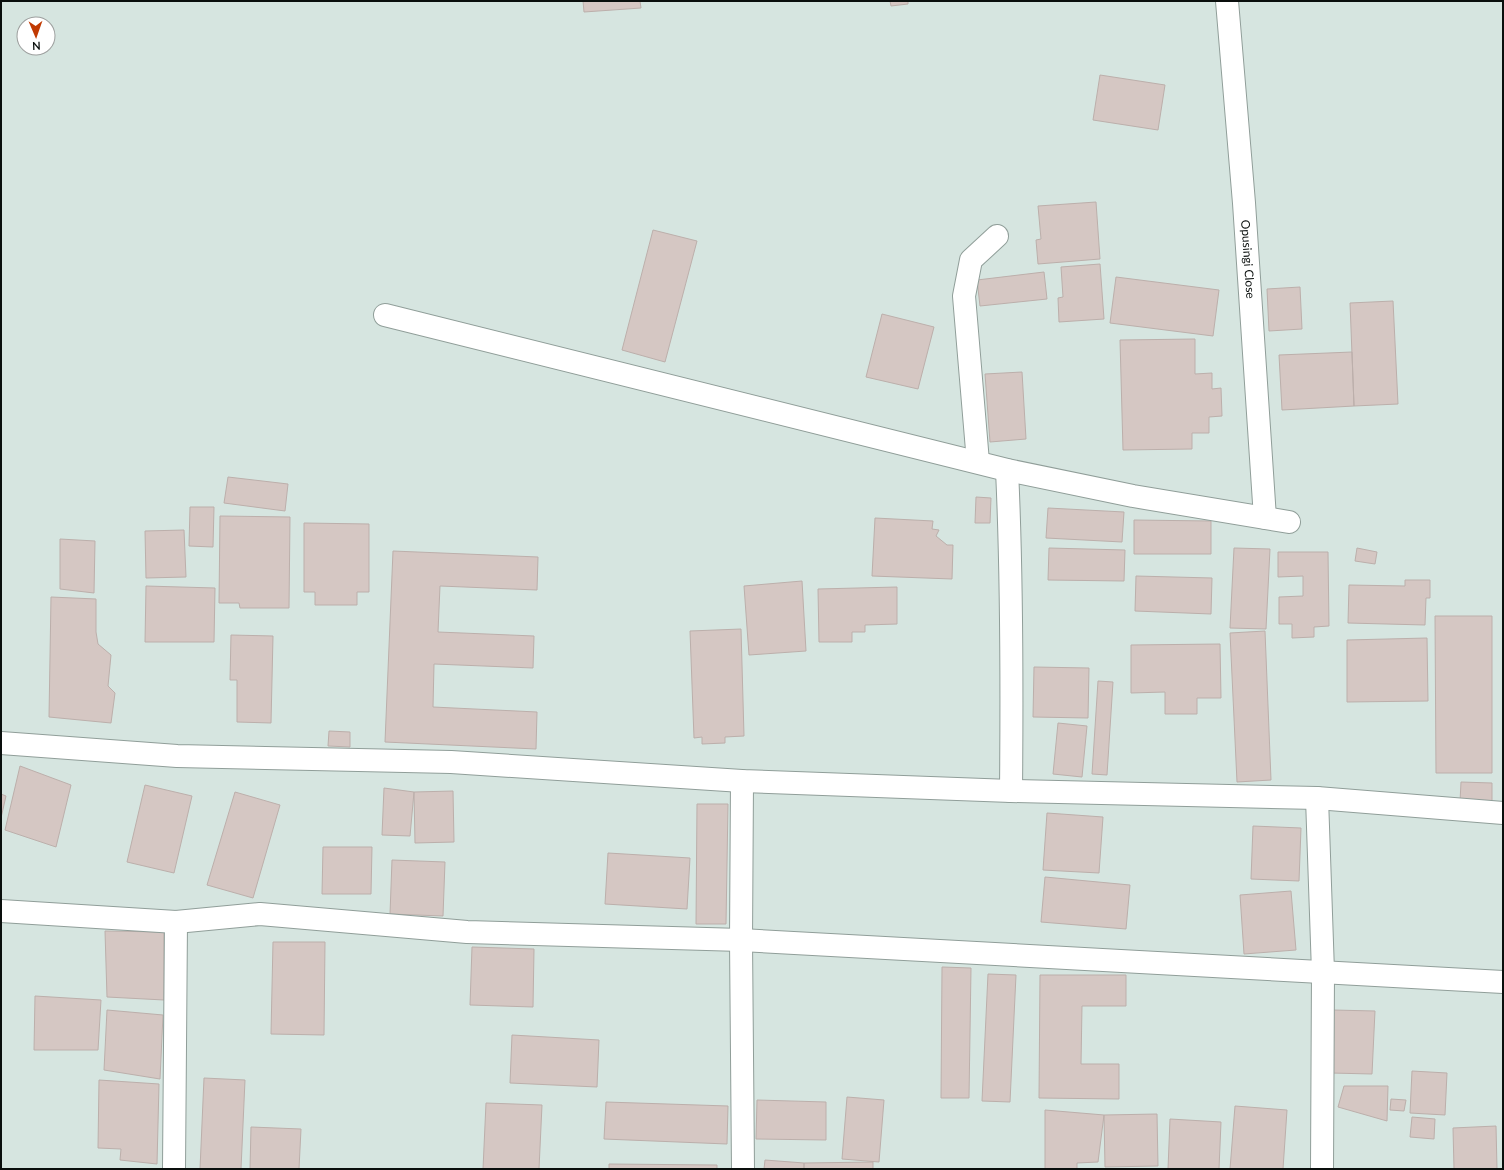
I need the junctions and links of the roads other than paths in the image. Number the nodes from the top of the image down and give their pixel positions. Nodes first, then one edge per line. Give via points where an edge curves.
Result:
1 (1227, 1) edge
2 (997, 236) dead end
3 (385, 315) dead end
4 (978, 462) junction
5 (1007, 470) junction
6 (1265, 518) junction
7 (1289, 522) dead end
8 (1, 743) edge
9 (742, 780) junction
10 (1011, 791) junction
11 (1317, 798) junction
12 (1503, 813) edge
13 (1, 911) edge
14 (176, 922) junction
15 (741, 940) junction
16 (1323, 972) junction
17 (1503, 982) edge
18 (174, 1169) edge
19 (743, 1169) edge
20 (1322, 1169) edge

1 - 6 street, Opusingi Close via 1244,203
2 - 4 street via 971,260 964,296
3 - 4 street
4 - 5 street
5 - 6 street via 1133,496
5 - 10 street via 1012,646
6 - 7 street
8 - 9 street via 177,756 451,762
9 - 10 street
9 - 15 street
10 - 11 street
11 - 12 street
11 - 16 street
13 - 14 street
14 - 15 street via 260,914 467,932
14 - 18 street
15 - 16 street
15 - 19 street
16 - 17 street
16 - 20 street

